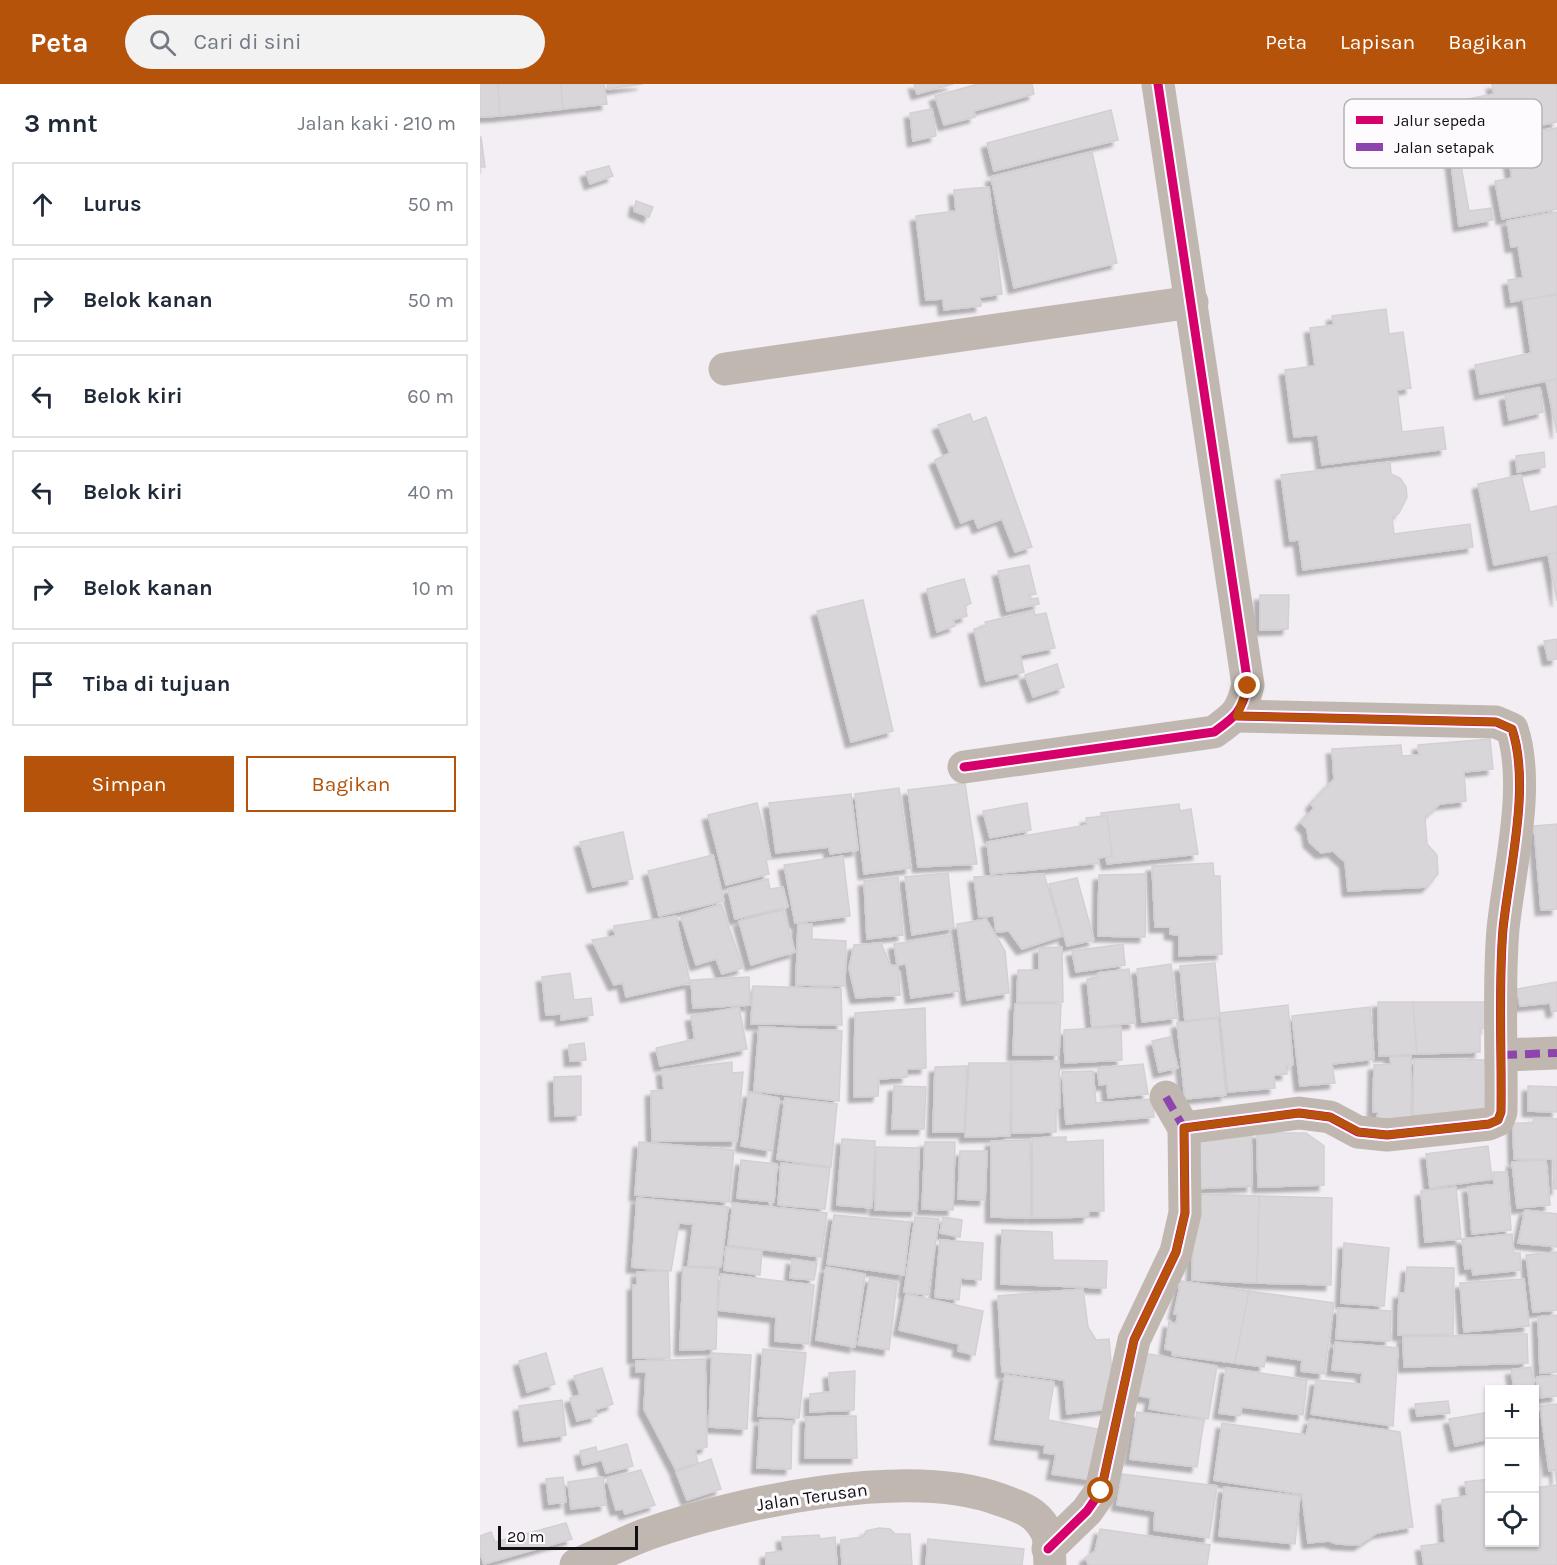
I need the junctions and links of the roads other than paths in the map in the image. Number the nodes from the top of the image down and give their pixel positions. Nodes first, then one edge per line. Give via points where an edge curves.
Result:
1 (1158, 84) edge
2 (1192, 302) junction
3 (725, 369) dead end
4 (1237, 716) junction
5 (964, 767) dead end
6 (1557, 1053) edge
7 (1502, 1055) junction
8 (1166, 1097) dead end
9 (1184, 1128) junction
10 (1049, 1557) edge
11 (576, 1565) edge

1 - 2 street
2 - 3 street
2 - 4 street via 1248,686
4 - 5 street via 1214,732
4 - 7 street via 1497,722 1512,729 1518,748 1517,836 1503,930
6 - 7 street
7 - 9 street via 1501,1112 1498,1120 1489,1124 1387,1135 1359,1132 1330,1117 1299,1113
8 - 9 street
9 - 10 street via 1185,1213 1176,1252 1134,1340 1101,1491
10 - 11 street, Jalan Terusan via 1047,1531 1032,1512 977,1491 931,1485 838,1490 762,1503 647,1534

